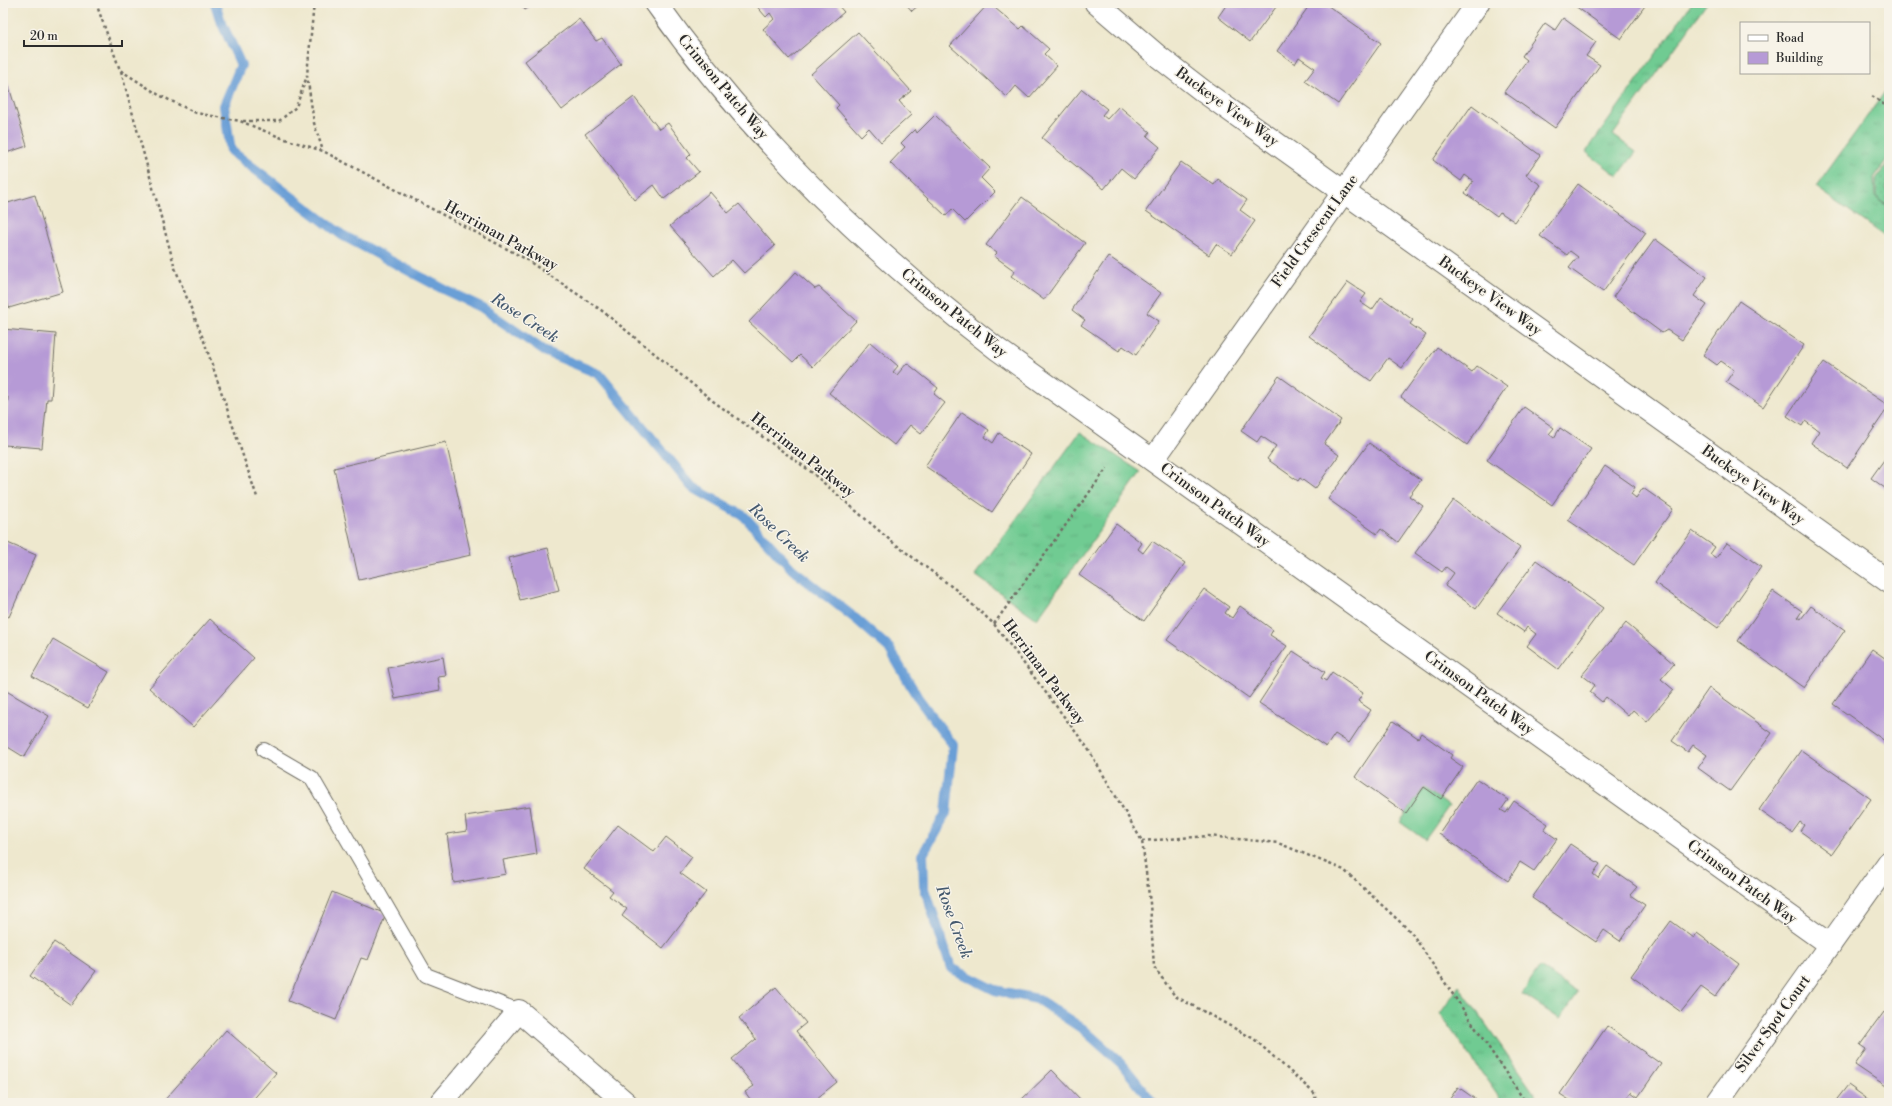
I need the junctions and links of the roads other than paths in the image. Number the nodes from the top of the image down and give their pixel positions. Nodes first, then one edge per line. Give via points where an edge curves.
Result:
1 (656, 3) edge
2 (1096, 3) edge
3 (1478, 3) edge
4 (1344, 192) junction
5 (1153, 460) junction
6 (1889, 582) edge
7 (264, 750) dead end
8 (1889, 862) edge
9 (1830, 944) junction
10 (519, 1011) junction
11 (441, 1103) edge
12 (626, 1103) edge
13 (1717, 1103) edge

1 - 5 street, Crimson Patch Way via 737,107 866,240 957,318
2 - 4 street, Buckeye View Way via 1159,57
3 - 4 street, Field Crescent Lane
4 - 5 street, Field Crescent Lane
4 - 6 street, Buckeye View Way
5 - 9 street, Crimson Patch Way
7 - 10 lane via 312,778 426,976
8 - 9 street, Silver Spot Court
9 - 13 street, Silver Spot Court
10 - 11 street
10 - 12 street

